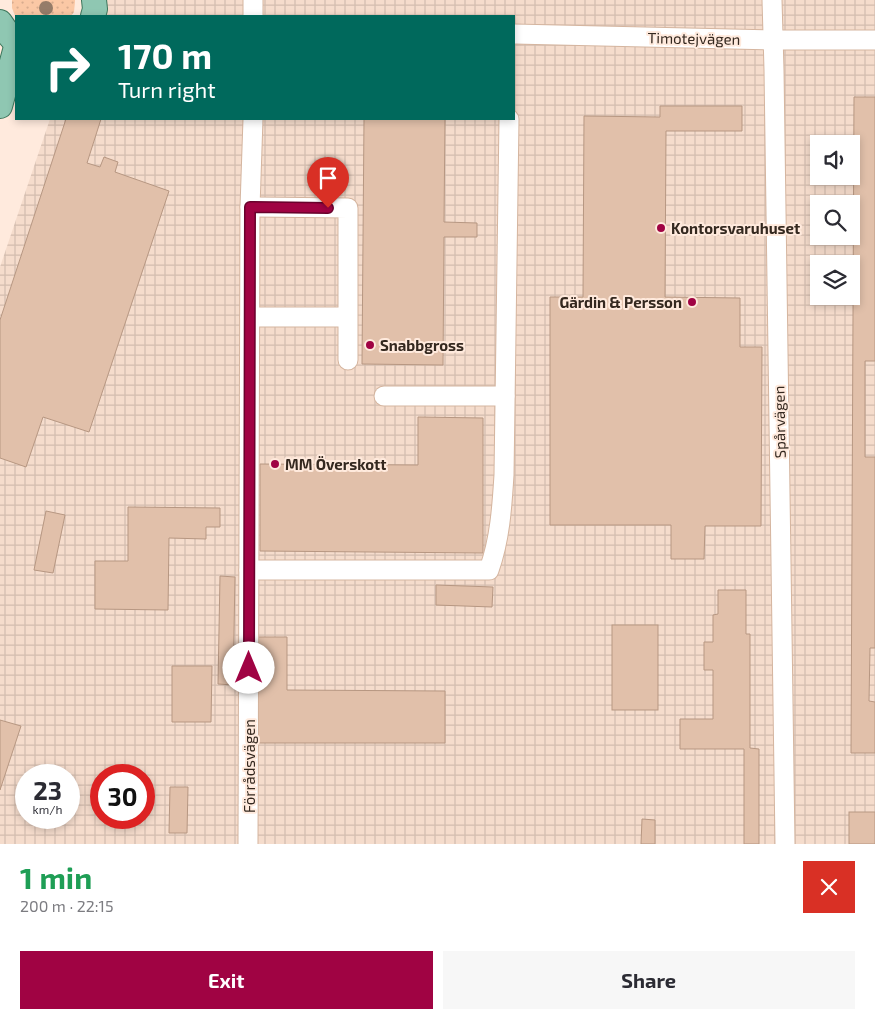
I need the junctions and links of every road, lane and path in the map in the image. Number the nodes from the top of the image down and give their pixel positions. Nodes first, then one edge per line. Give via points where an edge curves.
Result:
1 (94, 0) edge
2 (253, 0) edge
3 (772, 0) edge
4 (93, 15) edge
5 (253, 15) edge
6 (0, 22) edge
7 (515, 34) edge
8 (772, 40) junction
9 (875, 40) edge
10 (15, 42) edge
11 (15, 50) edge
12 (0, 106) edge
13 (253, 120) edge
14 (508, 120) edge
15 (250, 207) junction
16 (347, 317) junction
17 (250, 318) junction
18 (348, 360) dead end
19 (384, 396) dead end
20 (505, 396) junction
21 (249, 570) junction
22 (248, 844) edge
23 (786, 844) edge

1 - 4 main road
2 - 5 street
3 - 8 street, Spårvägen
6 - 10 main road
7 - 8 street, Timotejvägen
8 - 9 street, Timotejvägen
8 - 23 street, Spårvägen
11 - 12 main road
13 - 15 street, Förrådsvägen
14 - 20 street
15 - 16 street via 348,208
15 - 17 street, Förrådsvägen
16 - 17 street
16 - 18 street
17 - 21 street, Förrådsvägen
19 - 20 street
20 - 21 street via 501,517 489,570
21 - 22 street, Förrådsvägen

